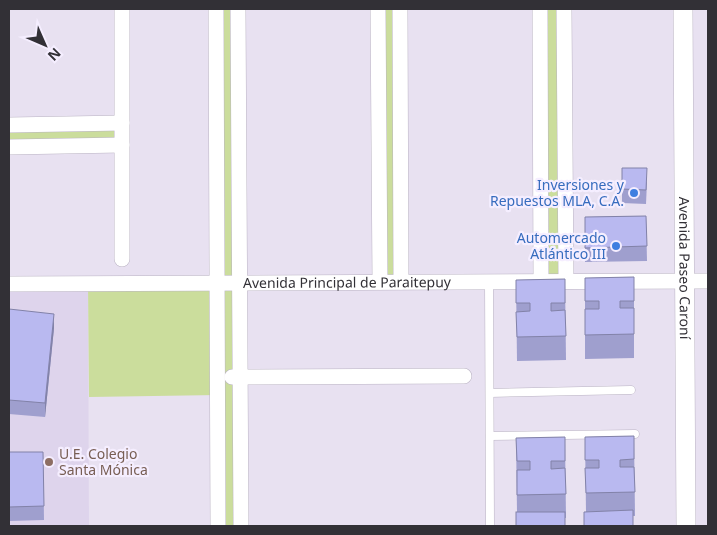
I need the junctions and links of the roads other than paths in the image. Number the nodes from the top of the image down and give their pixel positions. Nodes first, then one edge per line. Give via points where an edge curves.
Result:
1 (122, 9) edge
2 (216, 9) edge
3 (238, 9) edge
4 (378, 9) edge
5 (400, 9) edge
6 (540, 9) edge
7 (564, 9) edge
8 (683, 9) edge
9 (238, 39) junction
10 (216, 40) junction
11 (564, 44) junction
12 (540, 45) junction
13 (400, 49) junction
14 (378, 50) junction
15 (122, 123) junction
16 (9, 125) edge
17 (122, 145) junction
18 (9, 147) edge
19 (122, 258) dead end
20 (489, 281) junction
21 (541, 281) junction
22 (566, 281) junction
23 (685, 281) junction
24 (708, 281) edge
25 (380, 282) junction
26 (401, 282) junction
27 (217, 283) junction
28 (239, 283) junction
29 (9, 284) edge
30 (464, 376) dead end
31 (218, 377) junction
32 (240, 378) junction
33 (631, 390) dead end
34 (490, 393) junction
35 (635, 434) edge
36 (490, 436) junction
37 (218, 526) edge
38 (241, 526) edge
39 (490, 526) edge
40 (686, 526) edge

1 - 15 street
2 - 10 street
3 - 9 street
4 - 14 street
5 - 13 street
6 - 12 street
7 - 11 street
8 - 23 street, Avenida Paseo Caroní
9 - 10 street
9 - 28 street
10 - 27 street
11 - 12 street
11 - 22 street
12 - 21 street
13 - 14 street
13 - 26 street
14 - 25 street
15 - 16 street
15 - 17 street
17 - 18 street
17 - 19 street
20 - 21 street, Avenida Principal de Paraitepuy
20 - 26 street, Avenida Principal de Paraitepuy
20 - 34 lane
21 - 22 street, Avenida Principal de Paraitepuy
22 - 23 street, Avenida Principal de Paraitepuy
23 - 24 street, Avenida Principal de Paraitepuy
23 - 40 street, Avenida Paseo Caroní
25 - 26 street, Avenida Principal de Paraitepuy
25 - 28 street, Avenida Principal de Paraitepuy
27 - 28 street, Avenida Principal de Paraitepuy
27 - 29 street, Avenida Principal de Paraitepuy
27 - 31 street
28 - 32 street
30 - 32 street
31 - 32 street
31 - 37 street
32 - 38 street
33 - 34 lane
34 - 36 lane
35 - 36 lane
36 - 39 lane

